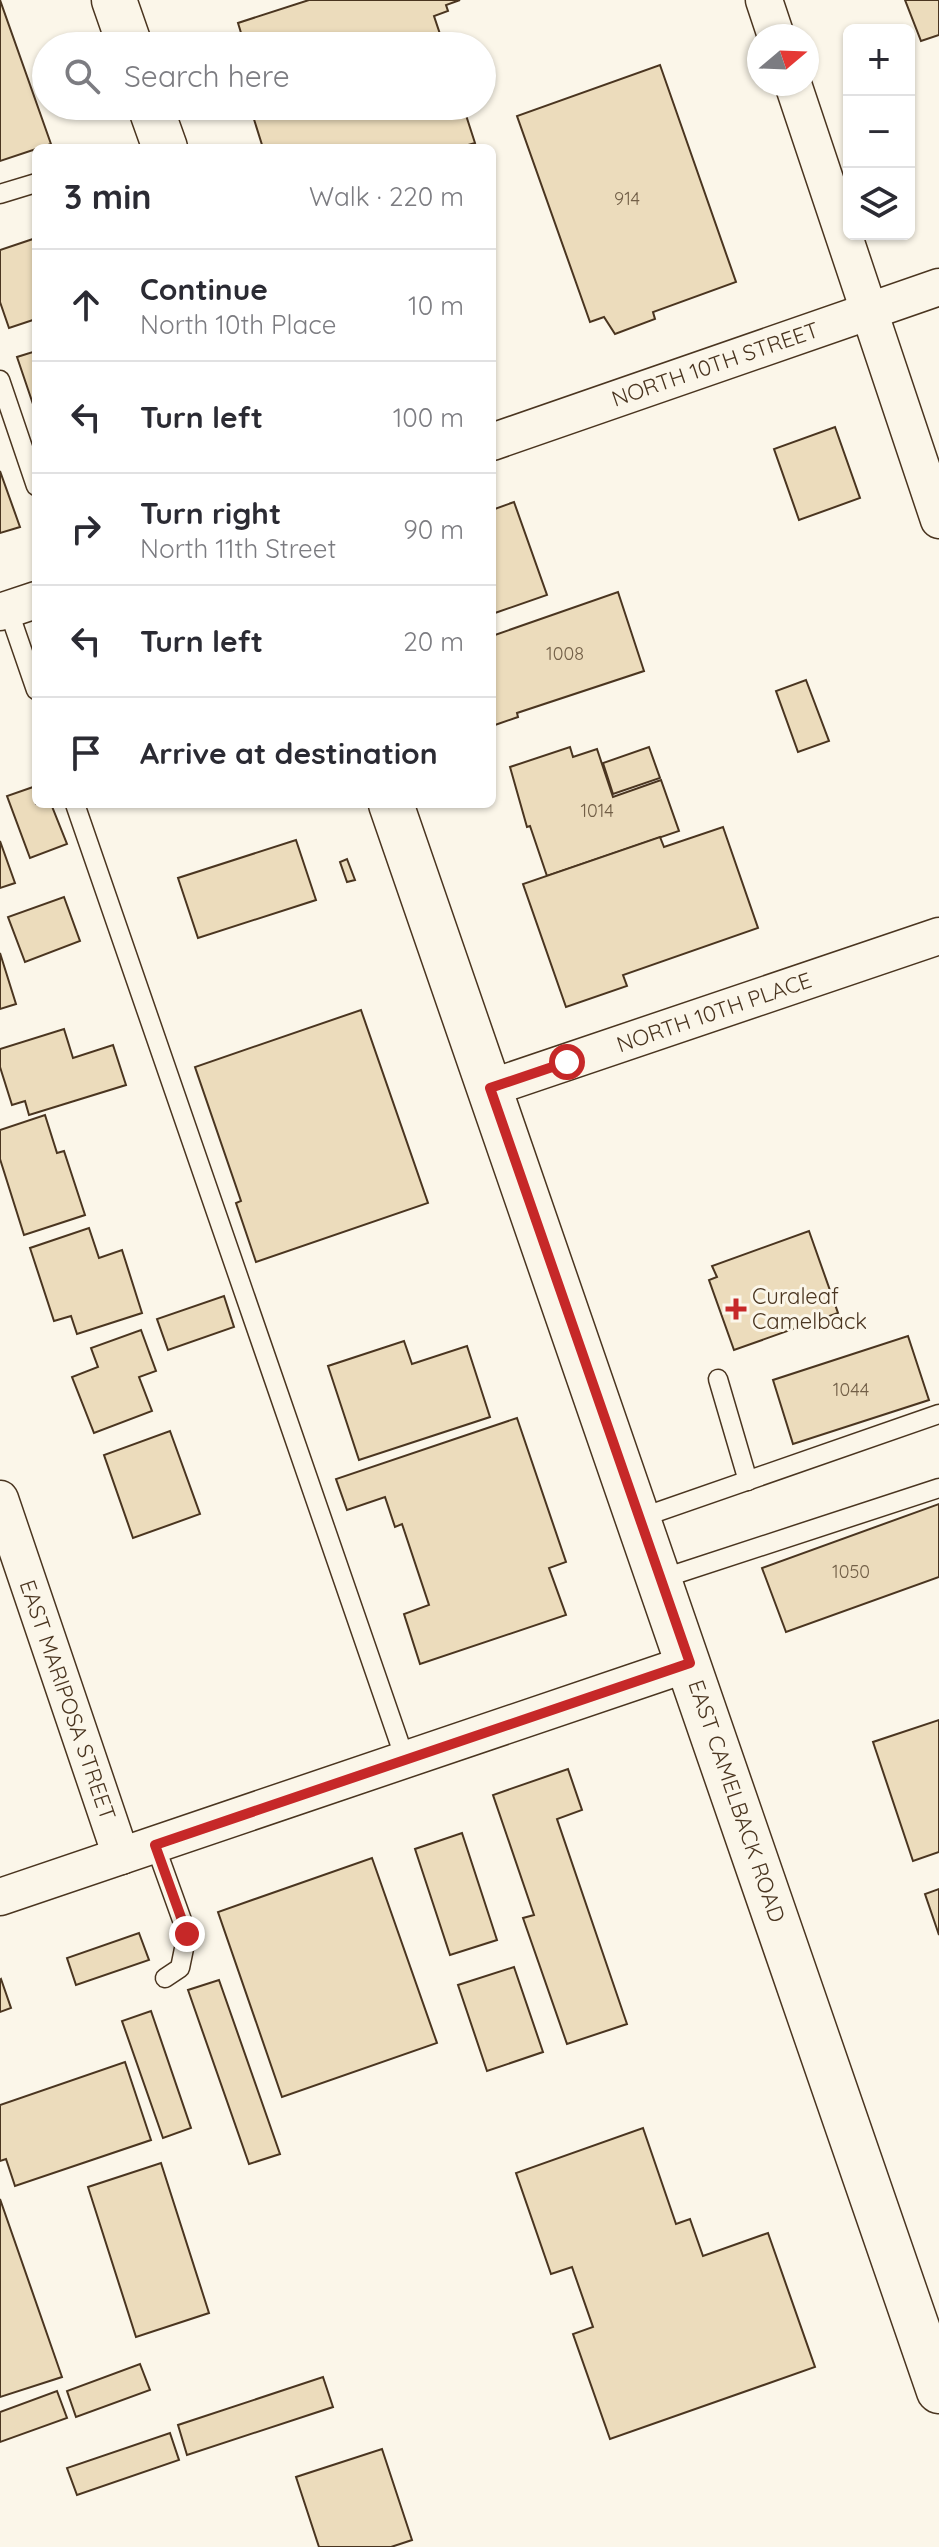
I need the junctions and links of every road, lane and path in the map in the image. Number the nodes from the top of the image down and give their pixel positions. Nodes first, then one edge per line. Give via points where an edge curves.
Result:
1 (114, 0) edge
2 (764, 0) edge
3 (772, 24) edge
4 (125, 32) edge
5 (797, 96) edge
6 (32, 184) edge
7 (0, 194) edge
8 (939, 287) edge
9 (870, 311) junction
10 (1, 388) edge
11 (496, 441) edge
12 (32, 475) edge
13 (939, 520) edge
14 (15, 607) edge
15 (32, 674) edge
16 (76, 808) edge
17 (392, 808) edge
18 (939, 936) edge
19 (490, 1088) junction
20 (718, 1379) dead end
21 (939, 1414) edge
22 (748, 1481) junction
23 (939, 1488) edge
24 (0, 1499) edge
25 (640, 1518) junction
26 (661, 1579) junction
27 (690, 1663) junction
28 (405, 1759) junction
29 (155, 1845) junction
30 (121, 1856) junction
31 (0, 1897) edge
32 (165, 1978) dead end
33 (939, 2391) edge

1 - 4 main road
2 - 3 street
5 - 9 street
6 - 7 lane
8 - 9 street, NORTH 10TH STREET
9 - 11 street, NORTH 10TH STREET
9 - 13 street
10 - 12 lane
14 - 15 lane
16 - 28 lane
17 - 19 main road, EAST CAMELBACK ROAD
18 - 19 street, NORTH 10TH PLACE
19 - 25 main road, EAST CAMELBACK ROAD
20 - 22 lane
21 - 22 lane
22 - 25 lane
23 - 26 lane
24 - 30 street, EAST MARIPOSA STREET
25 - 26 main road, EAST CAMELBACK ROAD
26 - 27 main road, EAST CAMELBACK ROAD
27 - 28 street
27 - 33 main road, EAST CAMELBACK ROAD
28 - 29 street
29 - 30 street
29 - 32 lane via 187,1934 180,1968
30 - 31 street

